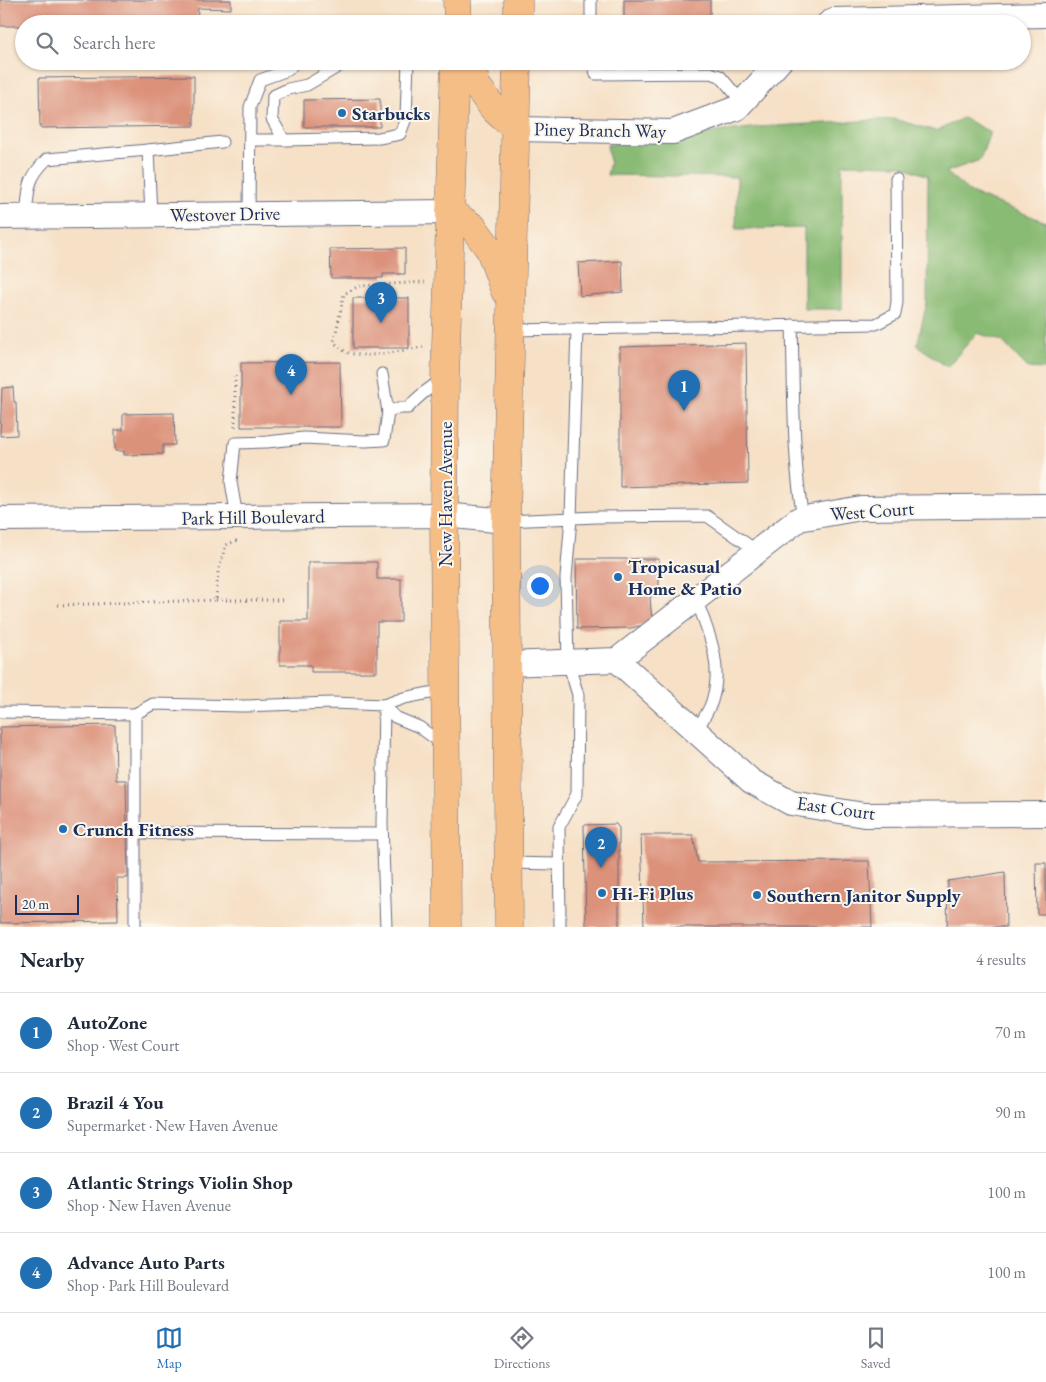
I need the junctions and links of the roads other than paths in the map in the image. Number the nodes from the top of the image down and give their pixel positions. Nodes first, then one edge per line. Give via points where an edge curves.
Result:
1 (518, 0) edge
2 (591, 0) edge
3 (518, 15) edge
4 (591, 15) edge
5 (1031, 15) edge
6 (1046, 15) edge
7 (288, 70) edge
8 (333, 70) edge
9 (408, 70) edge
10 (455, 70) edge
11 (472, 70) edge
12 (517, 70) edge
13 (595, 70) edge
14 (772, 70) edge
15 (742, 102) junction
16 (516, 129) junction
17 (250, 140) junction
18 (284, 140) junction
19 (222, 142) dead end
20 (148, 150) junction
21 (896, 179) dead end
22 (450, 212) junction
23 (249, 214) junction
24 (151, 215) junction
25 (26, 217) junction
26 (0, 218) edge
27 (510, 318) junction
28 (792, 325) junction
29 (577, 329) junction
30 (382, 374) dead end
31 (445, 378) junction
32 (388, 412) junction
33 (1046, 506) edge
34 (444, 515) junction
35 (571, 518) junction
36 (804, 518) junction
37 (0, 519) edge
38 (506, 520) junction
39 (240, 527) junction
40 (757, 551) junction
41 (696, 599) junction
42 (617, 660) junction
43 (568, 662) junction
44 (506, 664) junction
45 (445, 690) junction
46 (384, 706) junction
47 (0, 712) edge
48 (135, 714) junction
49 (696, 732) junction
50 (446, 746) junction
51 (1046, 814) edge
52 (135, 833) junction
53 (382, 834) junction
54 (508, 863) junction
55 (558, 864) junction
56 (134, 927) edge
57 (386, 927) edge
58 (447, 927) edge
59 (509, 927) edge
60 (560, 927) edge

1 - 3 main road
2 - 4 lane
5 - 6 street
7 - 17 lane via 260,80 250,107
8 - 18 lane via 307,85 273,96 272,119
9 - 18 lane via 406,118 400,134 379,138
10 - 22 main road, New Haven Avenue
11 - 16 main road via 476,85 494,109
12 - 16 main road
13 - 15 lane via 596,74 710,73 720,76
14 - 15 street, Piney Branch Way
15 - 16 street, Piney Branch Way via 737,108 673,132
16 - 27 main road
17 - 18 lane
17 - 23 lane
19 - 20 lane
20 - 24 lane
20 - 25 lane via 47,159 35,171 29,184
21 - 28 lane via 898,302 895,314 876,324
22 - 23 street, Westover Drive
22 - 27 main road via 473,227 490,250
22 - 31 main road, New Haven Avenue
23 - 24 street, Westover Drive
24 - 25 street, Westover Drive
25 - 26 street, Westover Drive
27 - 29 lane
27 - 38 main road
28 - 29 lane
28 - 36 lane via 796,451
29 - 35 lane
30 - 32 lane
31 - 32 lane via 408,408
31 - 34 main road, New Haven Avenue
32 - 39 lane via 384,440 304,438 235,443 231,482
33 - 36 street, West Court via 861,508
34 - 38 street, Park Hill Boulevard
34 - 39 street, Park Hill Boulevard
34 - 45 main road, New Haven Avenue
35 - 38 lane
35 - 40 lane via 707,516
35 - 43 lane via 566,578
36 - 40 street, West Court
37 - 39 street, Park Hill Boulevard
38 - 44 main road
40 - 41 street, West Court
41 - 42 street, West Court
41 - 49 lane via 714,648 716,676 712,701
42 - 43 street
42 - 49 street, East Court
43 - 44 street
43 - 55 lane via 578,695 578,794 559,827
44 - 54 main road
45 - 46 lane via 404,698
45 - 50 main road, New Haven Avenue
46 - 48 lane via 332,703 244,706 153,704
46 - 50 lane
46 - 53 lane
47 - 48 lane
48 - 52 lane
49 - 51 street, East Court via 751,781 791,803 864,815
50 - 58 main road, New Haven Avenue
52 - 53 lane
52 - 56 lane
53 - 57 lane
54 - 55 lane
54 - 59 main road
55 - 60 lane

